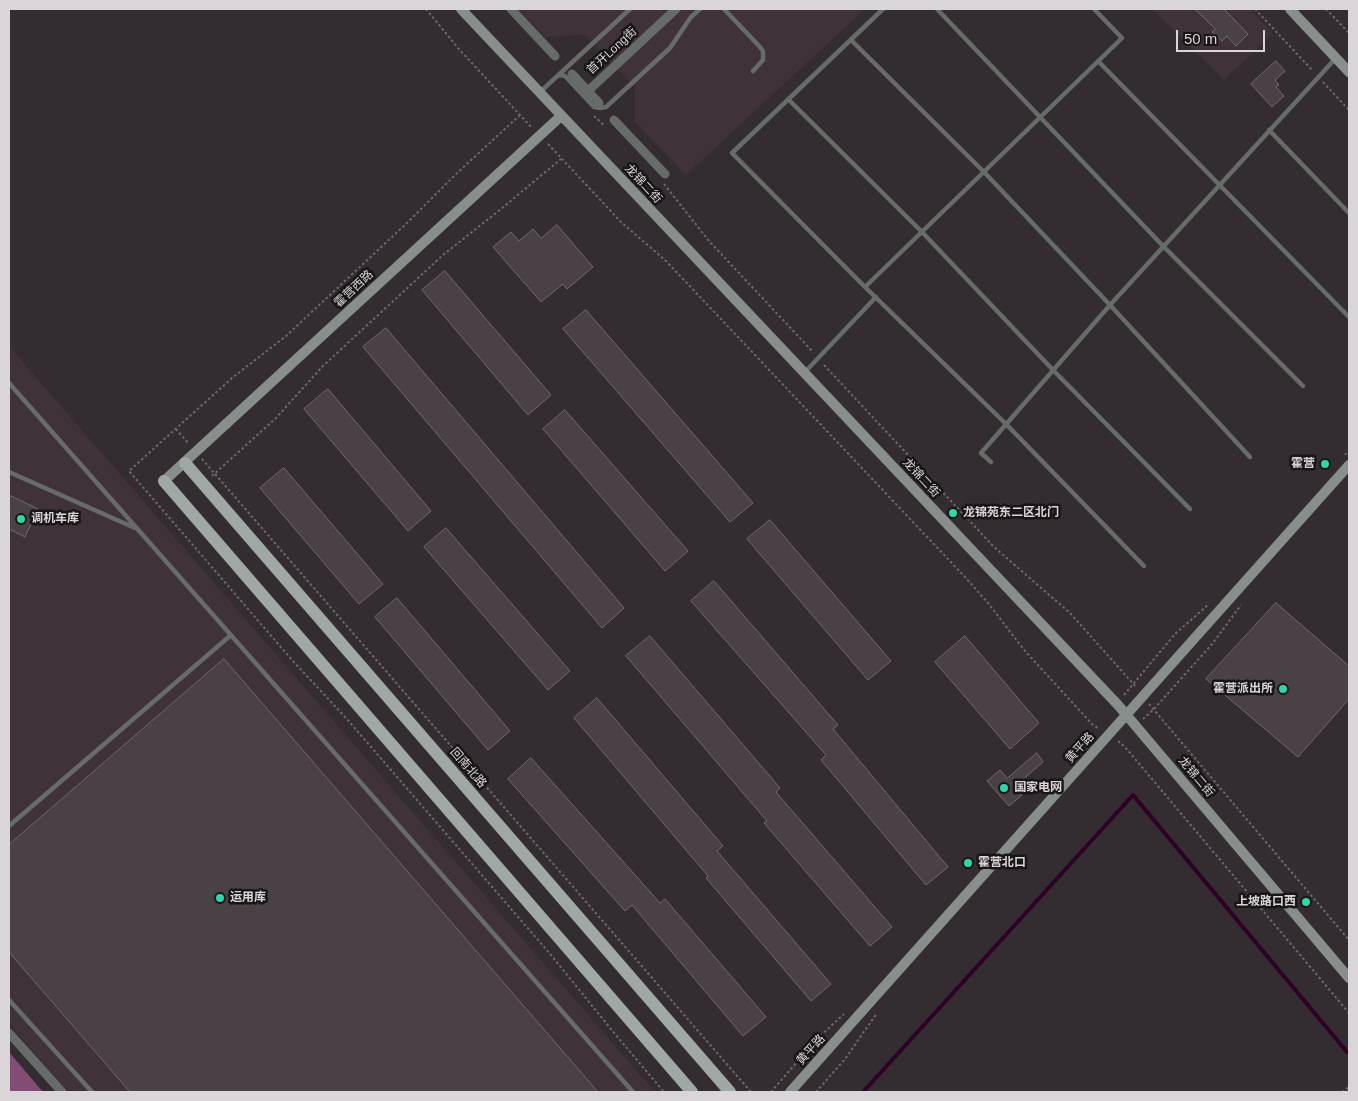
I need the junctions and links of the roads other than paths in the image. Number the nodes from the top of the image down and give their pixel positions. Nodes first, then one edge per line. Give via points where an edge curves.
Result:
1 (461, 9) edge
2 (511, 9) edge
3 (630, 9) edge
4 (676, 9) edge
5 (700, 9) edge
6 (724, 9) edge
7 (883, 9) edge
8 (937, 9) edge
9 (1094, 9) edge
10 (1290, 9) edge
11 (851, 40) junction
12 (555, 56) dead end
13 (1336, 58) junction
14 (1098, 61) junction
15 (753, 71) dead end
16 (1349, 72) edge
17 (572, 74) dead end
18 (557, 76) junction
19 (588, 91) junction
20 (540, 92) junction
21 (788, 99) junction
22 (599, 103) dead end
23 (561, 116) junction
24 (1041, 117) junction
25 (615, 126) road end
26 (1269, 130) junction
27 (984, 172) junction
28 (664, 179) road end
29 (1219, 185) junction
30 (1349, 213) edge
31 (922, 232) junction
32 (1163, 246) junction
33 (866, 287) junction
34 (876, 297) junction
35 (1110, 305) junction
36 (1349, 317) edge
37 (1052, 370) junction
38 (804, 373) junction
39 (9, 382) edge
40 (1303, 386) dead end
41 (1006, 424) junction
42 (1250, 457) dead end
43 (991, 462) dead end
44 (185, 463) junction
45 (1349, 465) edge
46 (9, 472) edge
47 (164, 481) joint
48 (1190, 509) dead end
49 (138, 530) junction
50 (1144, 566) dead end
51 (231, 635) junction
52 (1127, 715) junction
53 (9, 826) edge
54 (1349, 978) edge
55 (9, 1000) edge
56 (9, 1033) edge
57 (62, 1092) edge
58 (92, 1092) edge
59 (633, 1092) edge
60 (692, 1092) edge
61 (730, 1092) edge
62 (790, 1092) edge

1 - 20 street, 龙锦二街
2 - 12 street via 544,48
3 - 18 lane
4 - 19 street, 首开Long街
5 - 18 lane via 670,48 606,107 594,107 564,76
6 - 15 lane via 763,51 763,60
7 - 11 lane
8 - 24 lane
9 - 14 lane via 1122,38
10 - 13 street
11 - 21 lane
11 - 27 lane
13 - 16 street
13 - 26 lane
14 - 24 lane
14 - 29 lane
17 - 19 street, 首开Long街
18 - 20 lane
19 - 22 street, 首开Long街
20 - 23 street, 龙锦二街
21 - 31 lane
21 - 33 lane via 732,153
23 - 38 street, 龙锦二街
23 - 44 street, 霍营西路
24 - 27 lane
24 - 32 lane
25 - 28 street
26 - 29 lane
26 - 30 lane
27 - 31 lane
27 - 35 lane
29 - 32 lane
29 - 36 lane
31 - 33 lane
31 - 37 lane
32 - 35 lane
32 - 40 lane
33 - 34 lane
34 - 38 lane
34 - 41 lane
35 - 37 lane
35 - 42 lane
37 - 41 lane
37 - 48 lane
38 - 52 street, 龙锦二街
39 - 49 lane
41 - 43 lane via 981,453
41 - 50 lane
44 - 47 street, 霍营西路
44 - 61 main road, 回南北路
45 - 52 street, 黄平路
46 - 49 lane
47 - 60 main road
49 - 51 lane
51 - 53 lane
51 - 59 lane
52 - 54 street, 龙锦二街
52 - 62 street, 黄平路
55 - 58 lane
56 - 57 street

